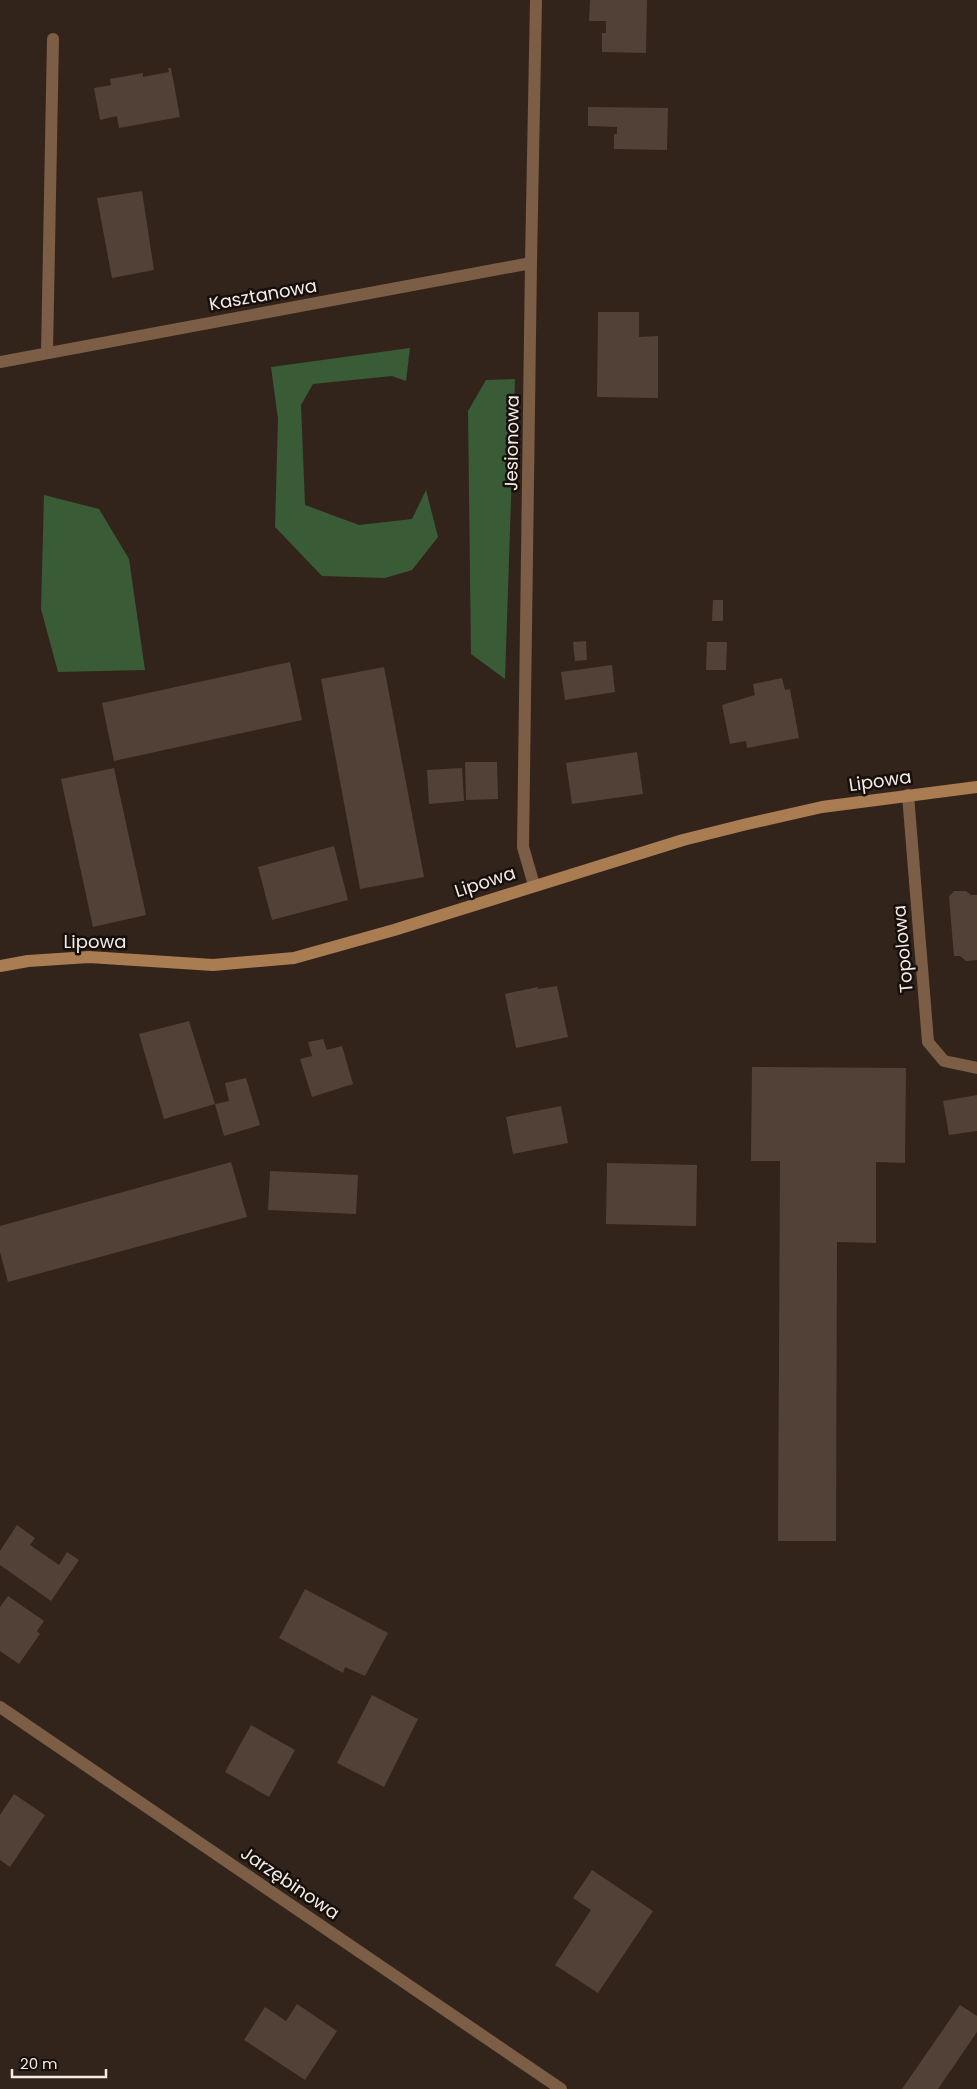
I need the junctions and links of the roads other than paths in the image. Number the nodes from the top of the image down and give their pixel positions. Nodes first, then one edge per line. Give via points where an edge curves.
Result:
1 (536, 0) edge
2 (53, 39) dead end
3 (531, 264) junction
4 (47, 353) junction
5 (0, 362) edge
6 (977, 787) edge
7 (908, 794) junction
8 (534, 885) junction
9 (0, 966) edge
10 (977, 1068) edge
11 (0, 1707) edge
12 (561, 2089) edge

1 - 3 street, Jesionowa
2 - 4 street
3 - 4 street, Kasztanowa
3 - 8 street, Jesionowa via 523,847
4 - 5 street, Kasztanowa
6 - 7 street, Lipowa
7 - 8 street, Lipowa via 822,807 747,824 682,840
7 - 10 street, Topolowa via 928,1042 944,1061
8 - 9 street, Lipowa via 294,958 213,965 89,957
11 - 12 street, Jarzębinowa

